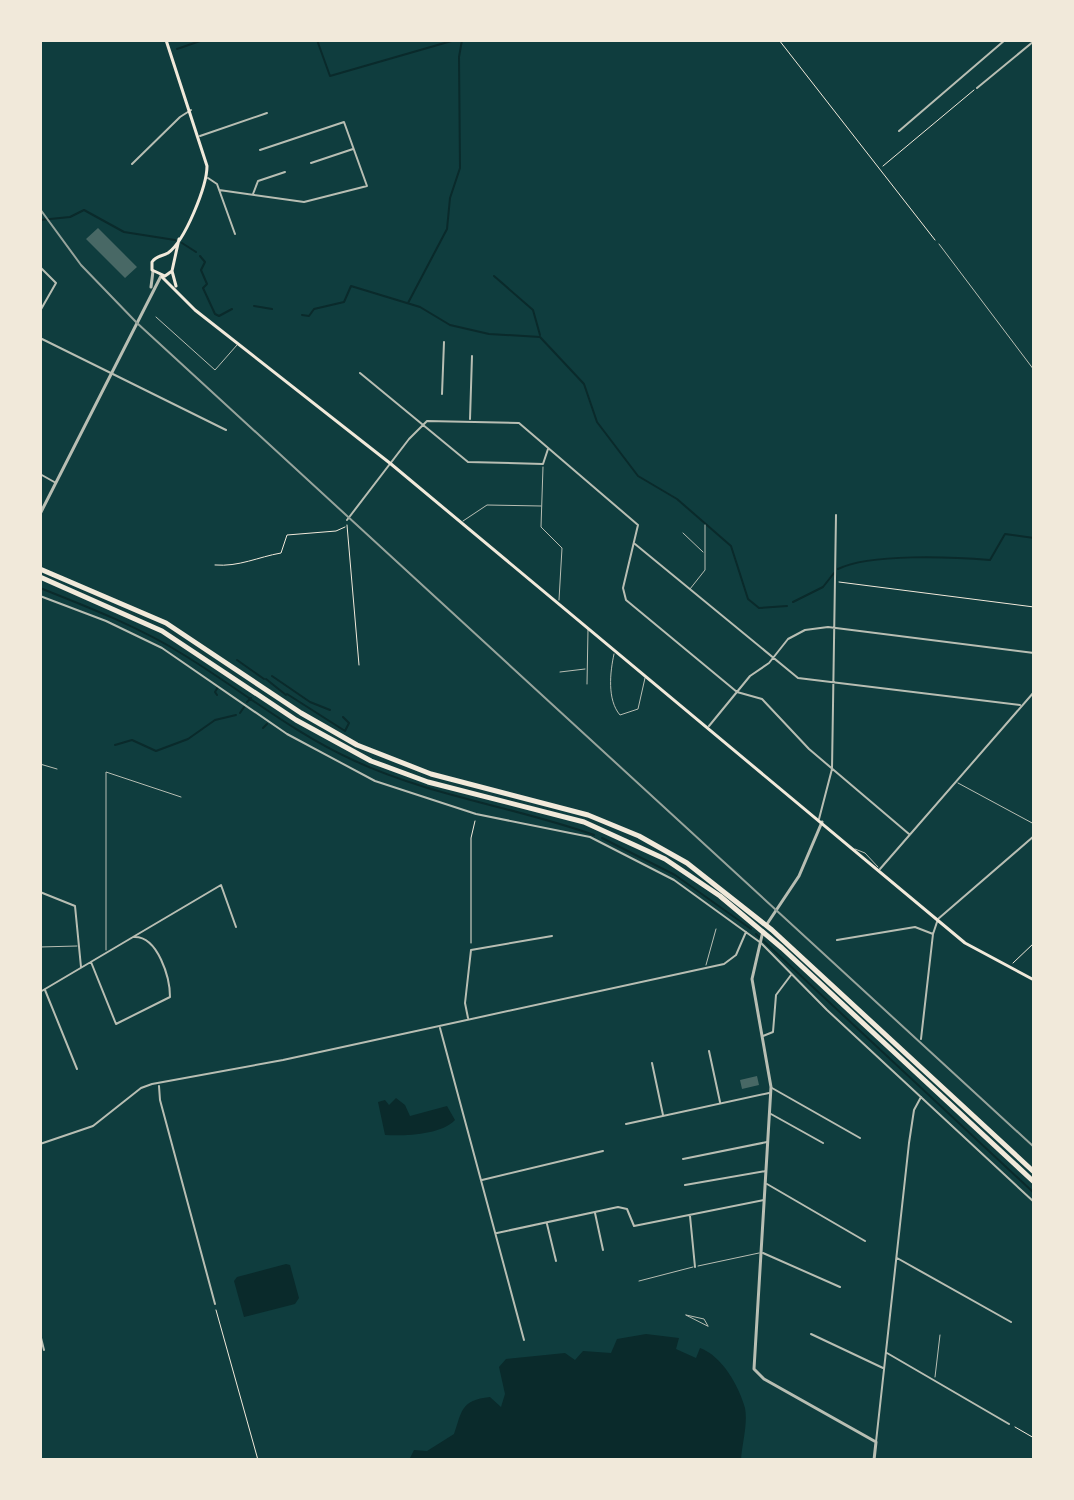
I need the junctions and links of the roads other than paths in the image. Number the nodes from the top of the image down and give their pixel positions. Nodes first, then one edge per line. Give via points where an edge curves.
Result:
1 (166, 40) edge
2 (1005, 40) edge
3 (1023, 40) edge
4 (1034, 41) edge
5 (1028, 46) junction
6 (977, 88) road end
7 (191, 110) junction
8 (267, 113) dead end
9 (899, 131) dead end
10 (200, 136) junction
11 (354, 148) junction
12 (260, 150) dead end
13 (311, 163) dead end
14 (132, 164) dead end
15 (285, 172) dead end
16 (206, 178) junction
17 (219, 190) junction
18 (253, 195) junction
19 (235, 234) dead end
20 (180, 236) junction
21 (939, 244) road end
22 (163, 255) junction
23 (40, 267) edge
24 (172, 268) junction
25 (153, 271) junction
26 (161, 276) junction
27 (150, 294) junction
28 (182, 296) junction
29 (40, 311) edge
30 (156, 317) dead end
31 (40, 338) edge
32 (444, 342) dead end
33 (238, 343) junction
34 (472, 356) dead end
35 (1034, 370) edge
36 (360, 373) dead end
37 (111, 374) junction
38 (442, 394) dead end
39 (470, 421) junction
40 (422, 426) junction
41 (226, 430) dead end
42 (549, 447) junction
43 (391, 464) junction
44 (543, 464) junction
45 (40, 474) edge
46 (56, 483) junction
47 (541, 506) junction
48 (40, 514) edge
49 (836, 515) dead end
50 (347, 520) road end
51 (461, 523) junction
52 (705, 525) dead end
53 (683, 533) dead end
54 (635, 544) junction
55 (704, 554) junction
56 (40, 569) edge
57 (40, 577) edge
58 (689, 589) junction
59 (40, 596) edge
60 (557, 602) junction
61 (588, 628) junction
62 (836, 629) junction
63 (616, 651) junction
64 (1034, 653) edge
65 (772, 659) junction
66 (588, 668) junction
67 (560, 672) dead end
68 (646, 676) junction
69 (835, 681) junction
70 (587, 684) dead end
71 (737, 692) junction
72 (1034, 692) edge
73 (1020, 705) junction
74 (708, 727) junction
75 (40, 764) edge
76 (57, 769) dead end
77 (832, 769) junction
78 (956, 782) junction
79 (181, 797) dead end
80 (820, 821) junction
81 (1034, 824) edge
82 (909, 834) junction
83 (1034, 836) edge
84 (879, 870) junction
85 (40, 892) edge
86 (938, 919) junction
87 (236, 927) dead end
88 (716, 929) dead end
89 (747, 931) junction
90 (933, 934) junction
91 (552, 936) dead end
92 (133, 937) junction
93 (837, 940) dead end
94 (79, 946) junction
95 (40, 947) edge
96 (106, 952) junction
97 (91, 962) junction
98 (81, 968) junction
99 (706, 968) junction
100 (792, 974) junction
101 (1034, 980) edge
102 (45, 989) junction
103 (40, 992) edge
104 (469, 1019) junction
105 (440, 1025) junction
106 (763, 1036) junction
107 (921, 1039) dead end
108 (709, 1051) dead end
109 (652, 1063) dead end
110 (77, 1069) dead end
111 (159, 1084) junction
112 (771, 1087) junction
113 (771, 1093) junction
114 (921, 1096) junction
115 (721, 1104) junction
116 (770, 1113) junction
117 (664, 1117) junction
118 (626, 1124) dead end
119 (860, 1138) dead end
120 (768, 1141) junction
121 (823, 1143) dead end
122 (40, 1144) edge
123 (603, 1151) dead end
124 (683, 1159) dead end
125 (767, 1170) junction
126 (1034, 1172) edge
127 (481, 1180) junction
128 (1034, 1182) edge
129 (766, 1183) junction
130 (685, 1185) dead end
131 (765, 1199) junction
132 (1034, 1202) edge
133 (595, 1212) junction
134 (690, 1215) junction
135 (547, 1222) junction
136 (496, 1233) junction
137 (865, 1241) dead end
138 (603, 1250) dead end
139 (762, 1252) junction
140 (896, 1257) junction
141 (556, 1261) dead end
142 (695, 1267) junction
143 (639, 1281) dead end
144 (840, 1287) dead end
145 (215, 1304) road end
146 (1011, 1322) dead end
147 (708, 1326) joint
148 (40, 1334) edge
149 (811, 1334) dead end
150 (940, 1335) dead end
151 (524, 1340) dead end
152 (44, 1350) dead end
153 (886, 1352) junction
154 (884, 1368) junction
155 (934, 1380) junction
156 (1009, 1424) road end
157 (876, 1442) junction
158 (874, 1460) edge

1 - 7 main road
2 - 9 street
3 - 5 street
4 - 5 street
5 - 6 street
7 - 10 main road
7 - 14 street
8 - 10 street
10 - 16 main road
11 - 12 street via 344,122
11 - 13 street
11 - 18 street via 367,186 304,202
15 - 18 street via 258,181
16 - 17 street
16 - 20 main road
17 - 18 street
17 - 19 street
20 - 22 main road
20 - 24 main road
21 - 35 street
22 - 24 main road
22 - 25 main road via 153,259
23 - 29 street via 56,283
24 - 26 main road
24 - 28 main road
25 - 26 main road
25 - 27 street
26 - 27 street
26 - 28 main road
27 - 37 street
28 - 33 main road
30 - 33 street via 215,370
31 - 37 street
32 - 38 street
33 - 43 main road
34 - 39 street
36 - 40 street
37 - 41 street
37 - 46 street
39 - 40 street via 434,419
39 - 42 street via 519,423
40 - 43 street
40 - 44 street via 468,462
42 - 44 street
42 - 54 street via 633,518 638,525
43 - 50 street
43 - 51 main road
44 - 47 street
45 - 46 street
46 - 48 street
47 - 51 street via 487,505
47 - 60 street via 541,529 562,548
49 - 62 street
51 - 60 main road
52 - 55 street
53 - 55 street
54 - 58 street
54 - 71 street via 623,588 626,600
55 - 58 street via 705,570
56 - 126 highway via 166,623 357,745 431,774 588,815 687,863 772,930
57 - 128 highway via 162,631 296,720 371,761 428,782 584,822 665,859 782,948
58 - 65 street
59 - 89 street via 162,648 287,734 351,770 476,814 598,839 674,880
60 - 61 main road
61 - 63 main road
61 - 66 street
62 - 64 street
62 - 65 street via 819,627 797,634 778,647
62 - 69 street
63 - 68 main road
63 - 68 street via 611,683 620,715 638,709
65 - 69 street via 798,678
65 - 71 street
66 - 67 street
66 - 70 street
68 - 74 main road
69 - 73 street
69 - 77 street
71 - 74 street
71 - 77 street via 762,699
72 - 73 street
73 - 78 street
74 - 80 main road
75 - 76 street
77 - 80 street
77 - 82 street
78 - 81 street
78 - 82 street
79 - 96 street via 106,772
80 - 84 main road
80 - 106 street via 799,876 756,951 753,991
82 - 84 street
83 - 86 street
84 - 86 main road
85 - 94 street via 75,906
86 - 90 street
86 - 101 main road via 973,949
87 - 92 street via 221,885
88 - 99 street
89 - 99 street via 733,959
89 - 100 street
90 - 93 street via 911,927
90 - 107 street
91 - 104 street via 471,950 465,1003
92 - 96 street
92 - 97 street via 145,939 157,952 170,997 116,1024
94 - 95 street
94 - 98 street
96 - 97 street
97 - 98 street
98 - 102 street
99 - 104 street
100 - 106 street via 776,995 773,1032
100 - 114 street
102 - 103 street
102 - 110 street
104 - 105 street
105 - 111 street
105 - 127 street
106 - 112 street
108 - 115 street
109 - 117 street
111 - 122 street via 141,1088 93,1126
111 - 145 street
112 - 113 street
112 - 119 street
113 - 115 street
113 - 116 street
114 - 132 street
114 - 140 street via 914,1110
115 - 117 street
116 - 120 street
116 - 121 street
117 - 118 street
120 - 124 street
120 - 125 street
123 - 127 street
125 - 129 street
125 - 130 street
127 - 136 street
129 - 131 street
129 - 137 street
131 - 134 street
131 - 139 street
133 - 134 street via 627,1209 632,1226
133 - 135 street
133 - 138 street
134 - 142 street
135 - 136 street
135 - 141 street
136 - 151 street
139 - 142 street
139 - 144 street
139 - 157 street via 755,1372
140 - 146 street
140 - 153 street
142 - 143 street
147 - 147 street via 704,1319 686,1315 698,1318
148 - 152 street
149 - 154 street
150 - 155 street
153 - 154 street
153 - 155 street
154 - 157 street
155 - 156 street
157 - 158 street

